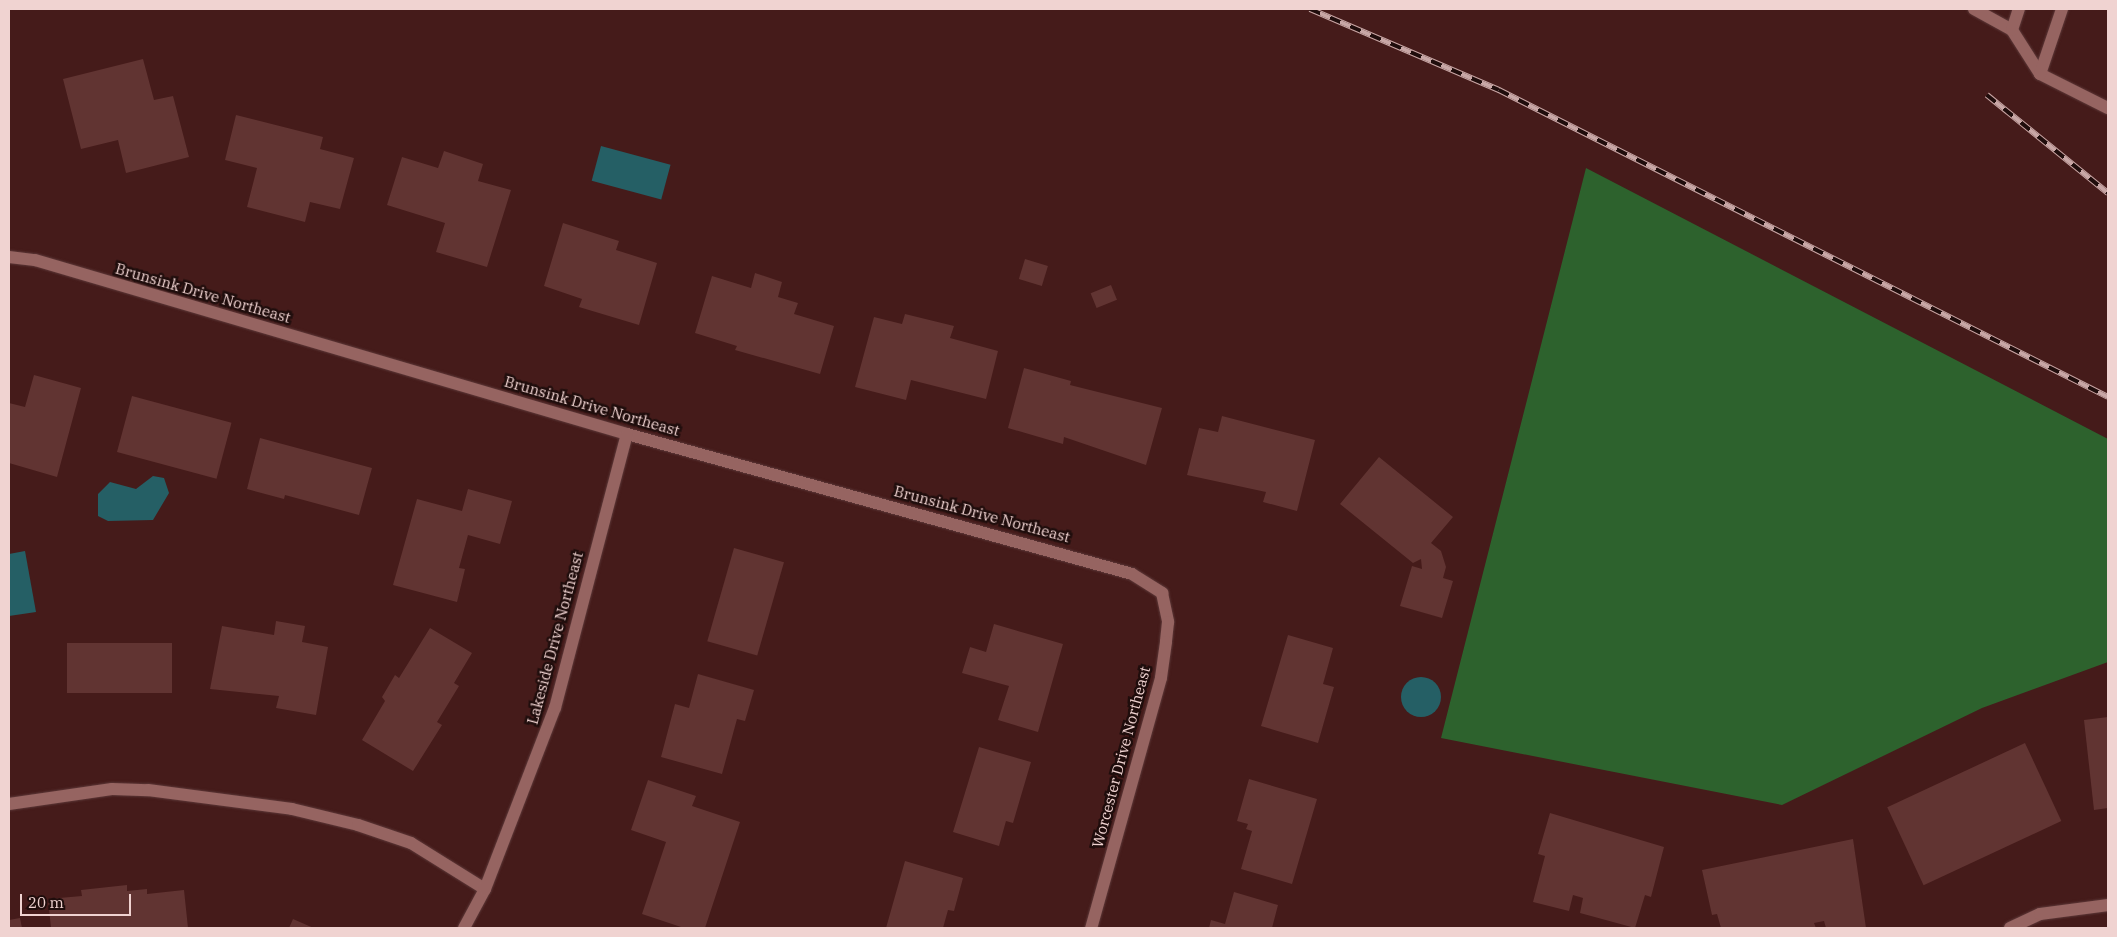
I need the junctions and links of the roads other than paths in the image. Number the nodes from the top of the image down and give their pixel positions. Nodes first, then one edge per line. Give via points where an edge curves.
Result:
1 (1974, 9) edge
2 (2019, 9) edge
3 (2062, 9) edge
4 (2012, 30) junction
5 (2040, 74) junction
6 (2108, 108) edge
7 (9, 257) edge
8 (627, 434) junction
9 (1162, 593) joint
10 (9, 804) edge
11 (485, 889) junction
12 (2108, 905) edge
13 (464, 928) edge
14 (1091, 928) edge
15 (2010, 928) edge

1 - 4 street
2 - 4 street
3 - 5 street
4 - 5 street
5 - 6 street
7 - 8 street, Brunsink Drive Northeast via 35,260
8 - 9 street, Brunsink Drive Northeast via 1084,558 1132,574
8 - 11 street, Lakeside Drive Northeast via 555,708
9 - 14 street, Worcester Drive Northeast via 1168,622 1161,678
10 - 11 street via 112,789 148,790 292,809 358,825 410,843
11 - 13 street, Lakeside Drive Northeast
12 - 15 street via 2040,914

